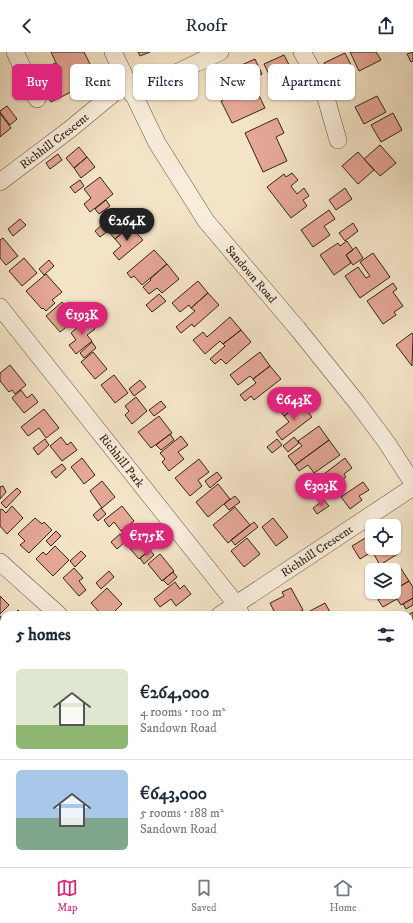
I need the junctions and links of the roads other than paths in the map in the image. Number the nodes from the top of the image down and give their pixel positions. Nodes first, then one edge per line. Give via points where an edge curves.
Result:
1 (14, 52) edge
2 (112, 52) edge
3 (220, 52) edge
4 (302, 52) edge
5 (20, 64) edge
6 (130, 89) junction
7 (338, 140) dead end
8 (0, 182) edge
9 (0, 307) edge
10 (413, 483) edge
11 (413, 487) edge
12 (0, 562) edge
13 (238, 609) edge
14 (55, 611) edge

1 - 5 street
2 - 6 street, Sandown Road
3 - 6 street, Richhill Crescent
4 - 7 street via 324,90
6 - 8 street, Richhill Crescent via 120,88
6 - 10 street, Sandown Road via 157,143 206,221 358,404
9 - 13 street, Richhill Park
11 - 13 street, Richhill Crescent
12 - 14 street

